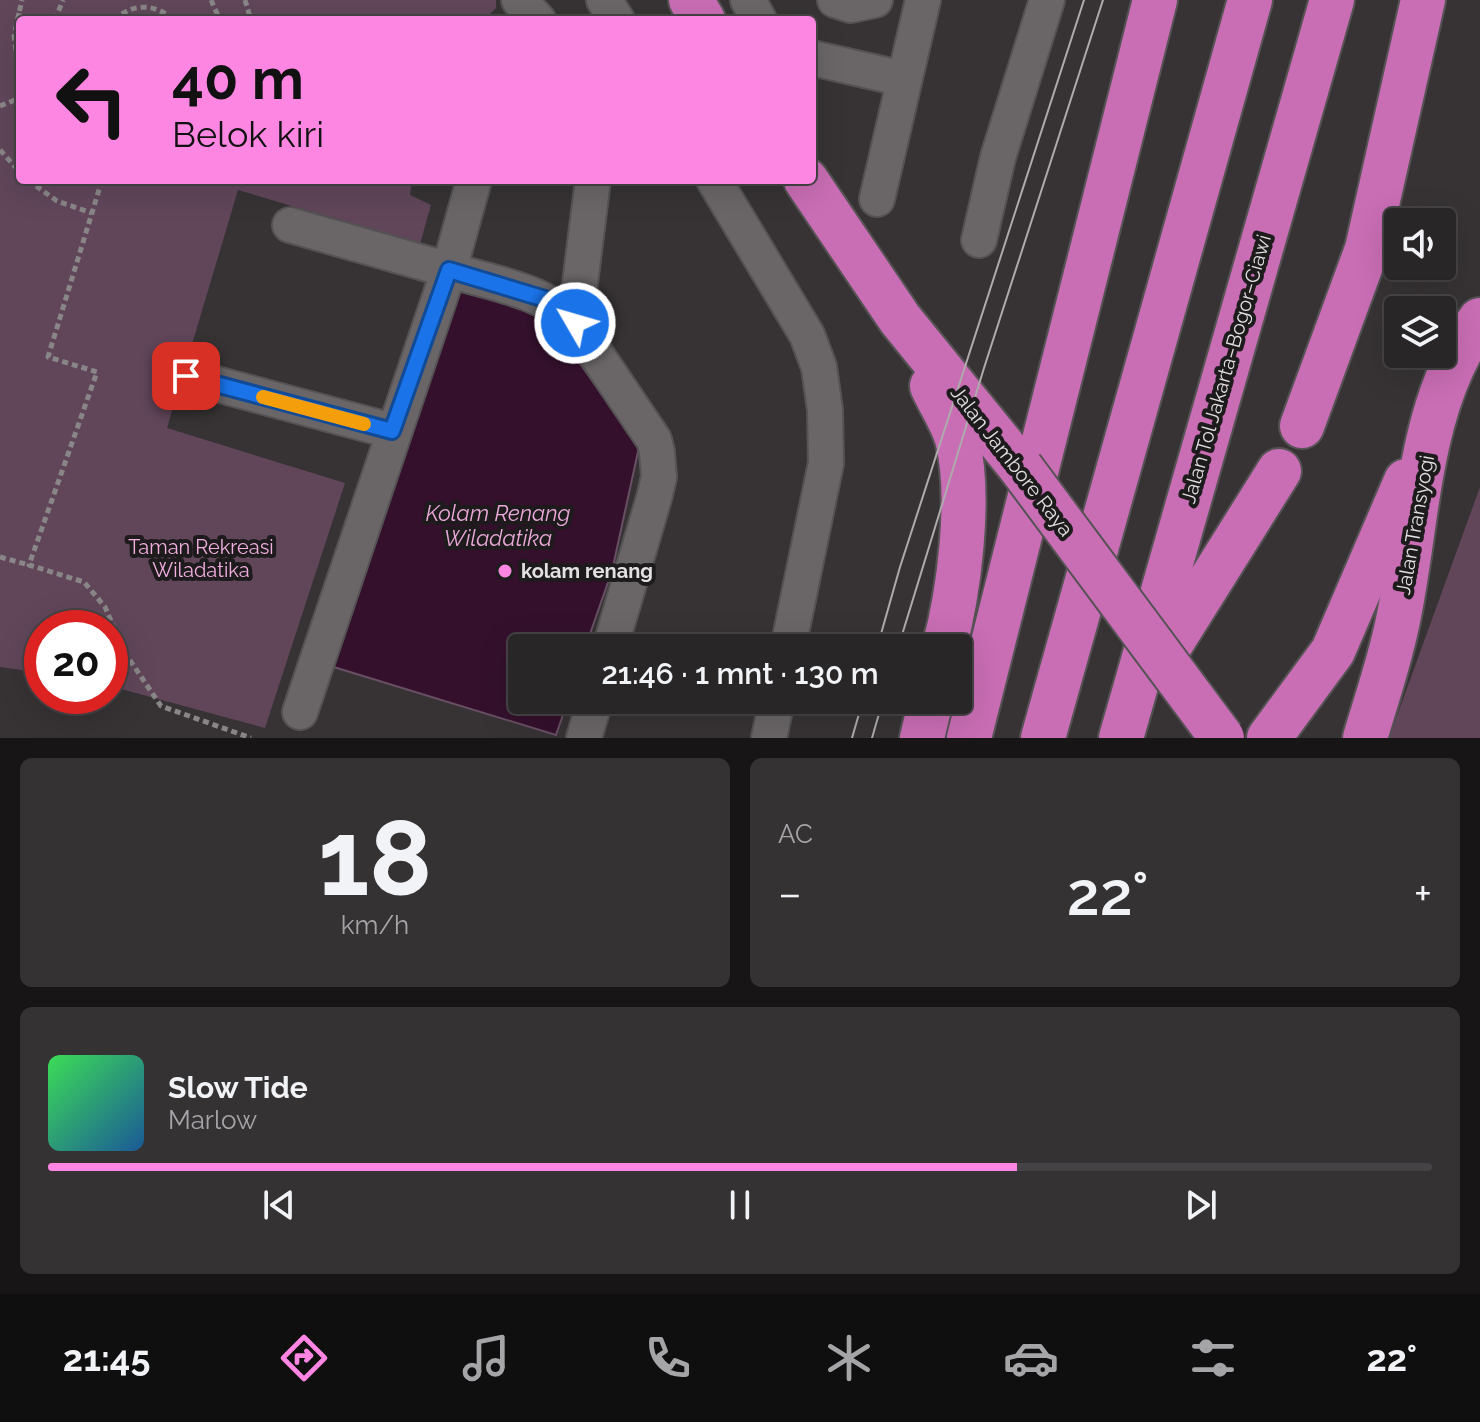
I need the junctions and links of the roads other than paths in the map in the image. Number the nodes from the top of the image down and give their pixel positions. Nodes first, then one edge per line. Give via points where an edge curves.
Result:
1 (519, 0) edge
2 (835, 0) edge
3 (875, 0) edge
4 (923, 0) edge
5 (1047, 0) edge
6 (1155, 0) edge
7 (1250, 0) edge
8 (1332, 0) edge
9 (1423, 0) edge
10 (534, 16) edge
11 (816, 59) edge
12 (904, 79) junction
13 (473, 184) edge
14 (592, 184) edge
15 (716, 184) edge
16 (809, 184) edge
17 (877, 199) dead end
18 (290, 225) dead end
19 (979, 240) dead end
20 (449, 270) junction
21 (900, 319) junction
22 (575, 323) junction
23 (1474, 334) edge
24 (186, 376) dead end
25 (1435, 412) junction
26 (1302, 426) dead end
27 (392, 431) junction
28 (1279, 471) dead end
29 (614, 634) edge
30 (791, 634) edge
31 (948, 634) edge
32 (300, 712) dead end
33 (591, 714) edge
34 (774, 714) edge
35 (928, 714) edge
36 (1125, 724) edge
37 (584, 738) edge
38 (769, 738) edge
39 (922, 738) edge
40 (969, 738) edge
41 (1043, 738) edge
42 (1222, 738) edge
43 (1269, 738) edge
44 (1365, 738) edge

1 - 10 street
2 - 3 street via 851,5
4 - 12 street
5 - 19 street via 998,157
6 - 40 highway
7 - 41 highway
8 - 36 highway, Jalan Tol Jakarta–Bogor–Ciawi
9 - 26 highway via 1367,249
11 - 12 street
12 - 17 street
13 - 20 street
14 - 22 street
15 - 30 street via 807,335 819,367 826,463
16 - 21 highway, Jalan Jambore Raya
18 - 20 street
20 - 22 street via 545,299
20 - 27 street
21 - 31 highway via 958,441 962,493 955,605
21 - 42 highway, Jalan Jambore Raya, bridge via 1021,468
22 - 29 street via 657,452 659,477
23 - 25 highway, Jalan Transyogi
24 - 27 street
25 - 43 highway via 1333,651
25 - 44 highway, Jalan Transyogi via 1397,627
27 - 32 street
28 - 36 highway
33 - 37 street
34 - 38 street
35 - 39 highway

